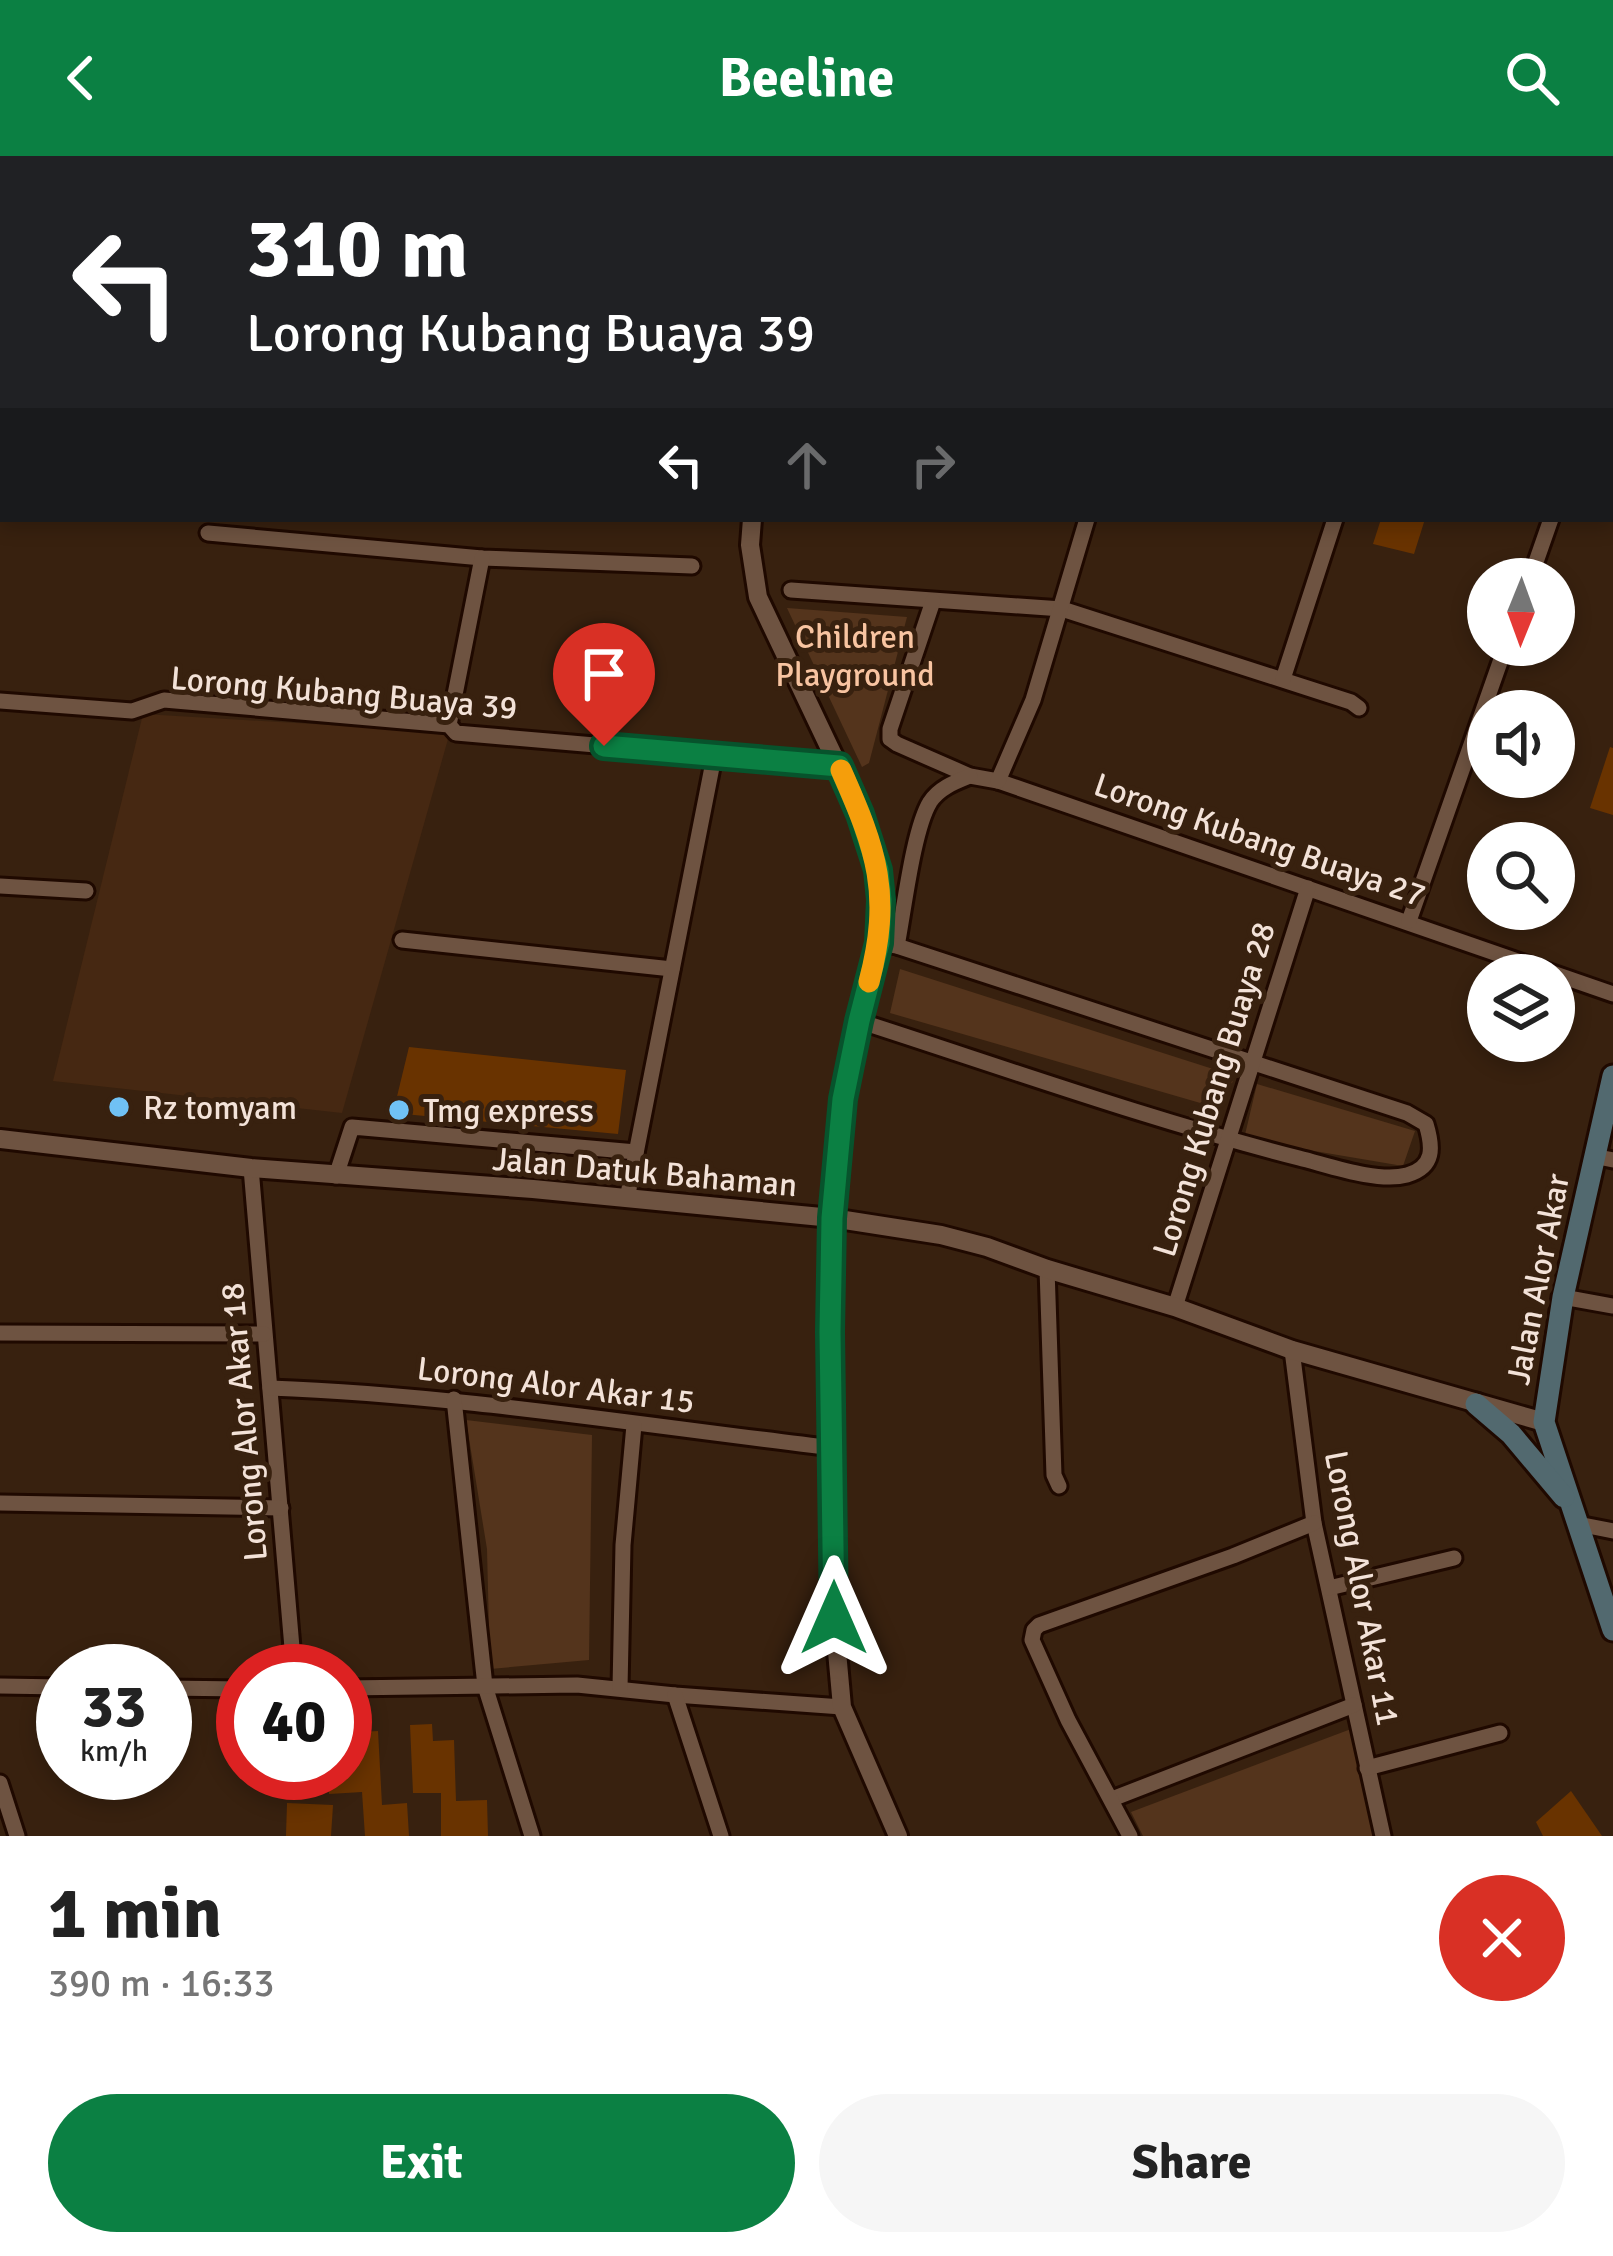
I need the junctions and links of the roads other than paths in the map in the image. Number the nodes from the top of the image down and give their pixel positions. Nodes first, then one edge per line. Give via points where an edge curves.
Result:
1 (752, 522) edge
2 (1086, 522) edge
3 (1334, 522) edge
4 (1550, 522) edge
5 (208, 533) dead end
6 (482, 558) junction
7 (1537, 558) edge
8 (692, 566) dead end
9 (791, 590) dead end
10 (933, 601) junction
11 (1062, 609) junction
12 (1499, 666) edge
13 (1283, 680) junction
14 (0, 701) edge
15 (1359, 708) dead end
16 (449, 725) junction
17 (714, 757) junction
18 (839, 766) junction
19 (970, 776) junction
20 (998, 781) junction
21 (0, 886) edge
22 (1308, 888) junction
23 (86, 891) dead end
24 (1409, 922) junction
25 (402, 940) dead end
26 (888, 944) junction
27 (672, 969) junction
28 (1613, 994) edge
29 (859, 1021) junction
30 (1252, 1064) junction
31 (1613, 1076) edge
32 (0, 1139) edge
33 (1228, 1140) junction
34 (636, 1152) junction
35 (1603, 1158) edge
36 (251, 1168) junction
37 (336, 1176) junction
38 (627, 1199) junction
39 (832, 1218) junction
40 (1047, 1269) junction
41 (1564, 1297) junction
42 (1613, 1306) edge
43 (1175, 1307) junction
44 (0, 1333) edge
45 (264, 1334) junction
46 (1292, 1350) junction
47 (270, 1388) junction
48 (454, 1399) junction
49 (1476, 1404) junction
50 (1544, 1422) junction
51 (634, 1424) junction
52 (834, 1448) junction
53 (1059, 1486) dead end
54 (0, 1503) edge
55 (281, 1508) junction
56 (1575, 1515) junction
57 (1314, 1522) junction
58 (1613, 1531) edge
59 (1454, 1558) dead end
60 (1329, 1588) junction
61 (1613, 1630) edge
62 (292, 1644) edge
63 (0, 1686) edge
64 (485, 1686) junction
65 (36, 1687) edge
66 (372, 1688) edge
67 (620, 1688) junction
68 (675, 1695) junction
69 (1354, 1705) junction
70 (842, 1707) junction
71 (1500, 1733) dead end
72 (1367, 1768) junction
73 (0, 1783) edge
74 (1112, 1799) junction
75 (17, 1836) edge
76 (532, 1836) edge
77 (721, 1836) edge
78 (898, 1836) edge
79 (1130, 1836) edge
80 (1383, 1836) edge

1 - 18 street via 758,597
2 - 11 street
3 - 13 street
4 - 7 street
5 - 6 street
6 - 8 street
6 - 16 street
9 - 10 street
10 - 11 street
10 - 19 street, Lorong Kubang Buaya 27 via 890,739
11 - 13 street
11 - 20 street
12 - 24 street
13 - 15 street
14 - 16 street, Lorong Kubang Buaya 39 via 132,711 164,700
16 - 17 street, Lorong Kubang Buaya 39 via 456,733
17 - 18 street, Lorong Kubang Buaya 39
17 - 27 street
18 - 26 street via 878,870
19 - 20 street, Lorong Kubang Buaya 27
19 - 26 street via 930,802
20 - 22 street, Lorong Kubang Buaya 27
21 - 23 street
22 - 24 street, Lorong Kubang Buaya 27
22 - 30 street, Lorong Kubang Buaya 28
24 - 28 street, Lorong Kubang Buaya 27
25 - 27 street
26 - 29 street
26 - 30 street
27 - 34 street
29 - 33 street
29 - 39 street
30 - 33 street, Lorong Kubang Buaya 28
30 - 33 street via 1407,1113 1426,1124 1429,1160 1389,1177
31 - 35 main road, Jalan Alor Akar
32 - 36 street, Jalan Datuk Bahaman
33 - 43 street, Lorong Kubang Buaya 28
34 - 37 street via 352,1127
34 - 38 street
35 - 41 main road, Jalan Alor Akar
36 - 37 street, Jalan Datuk Bahaman
36 - 45 street, Lorong Alor Akar 18
37 - 38 street, Jalan Datuk Bahaman
38 - 39 street, Jalan Datuk Bahaman
39 - 40 street, Jalan Datuk Bahaman via 941,1235
39 - 52 street
40 - 43 street, Jalan Datuk Bahaman
40 - 53 street
41 - 42 street
41 - 50 main road, Jalan Alor Akar
43 - 46 street, Jalan Datuk Bahaman
44 - 45 street
45 - 47 street, Lorong Alor Akar 18
46 - 49 street, Jalan Datuk Bahaman
46 - 57 street, Lorong Alor Akar 11
47 - 48 street, Lorong Alor Akar 15
47 - 55 street, Lorong Alor Akar 18
48 - 51 street, Lorong Alor Akar 15
48 - 64 street
49 - 50 street, Jalan Datuk Bahaman
49 - 56 main road via 1511,1434
50 - 56 main road, Jalan Alor Akar
51 - 52 street, Lorong Alor Akar 15
51 - 67 street
52 - 70 street
54 - 55 street
55 - 62 street, Lorong Alor Akar 18
56 - 58 street
56 - 61 main road, Jalan Alor Akar
57 - 60 street, Lorong Alor Akar 11
57 - 74 street via 1034,1630 1068,1720
59 - 60 street
60 - 69 street, Lorong Alor Akar 11
63 - 65 street
64 - 66 street
64 - 67 street
64 - 76 street
67 - 68 street
68 - 70 street
68 - 77 street
69 - 72 street, Lorong Alor Akar 11
69 - 74 street
70 - 78 street
71 - 72 street
72 - 80 street, Lorong Alor Akar 11
73 - 75 street
74 - 79 street

